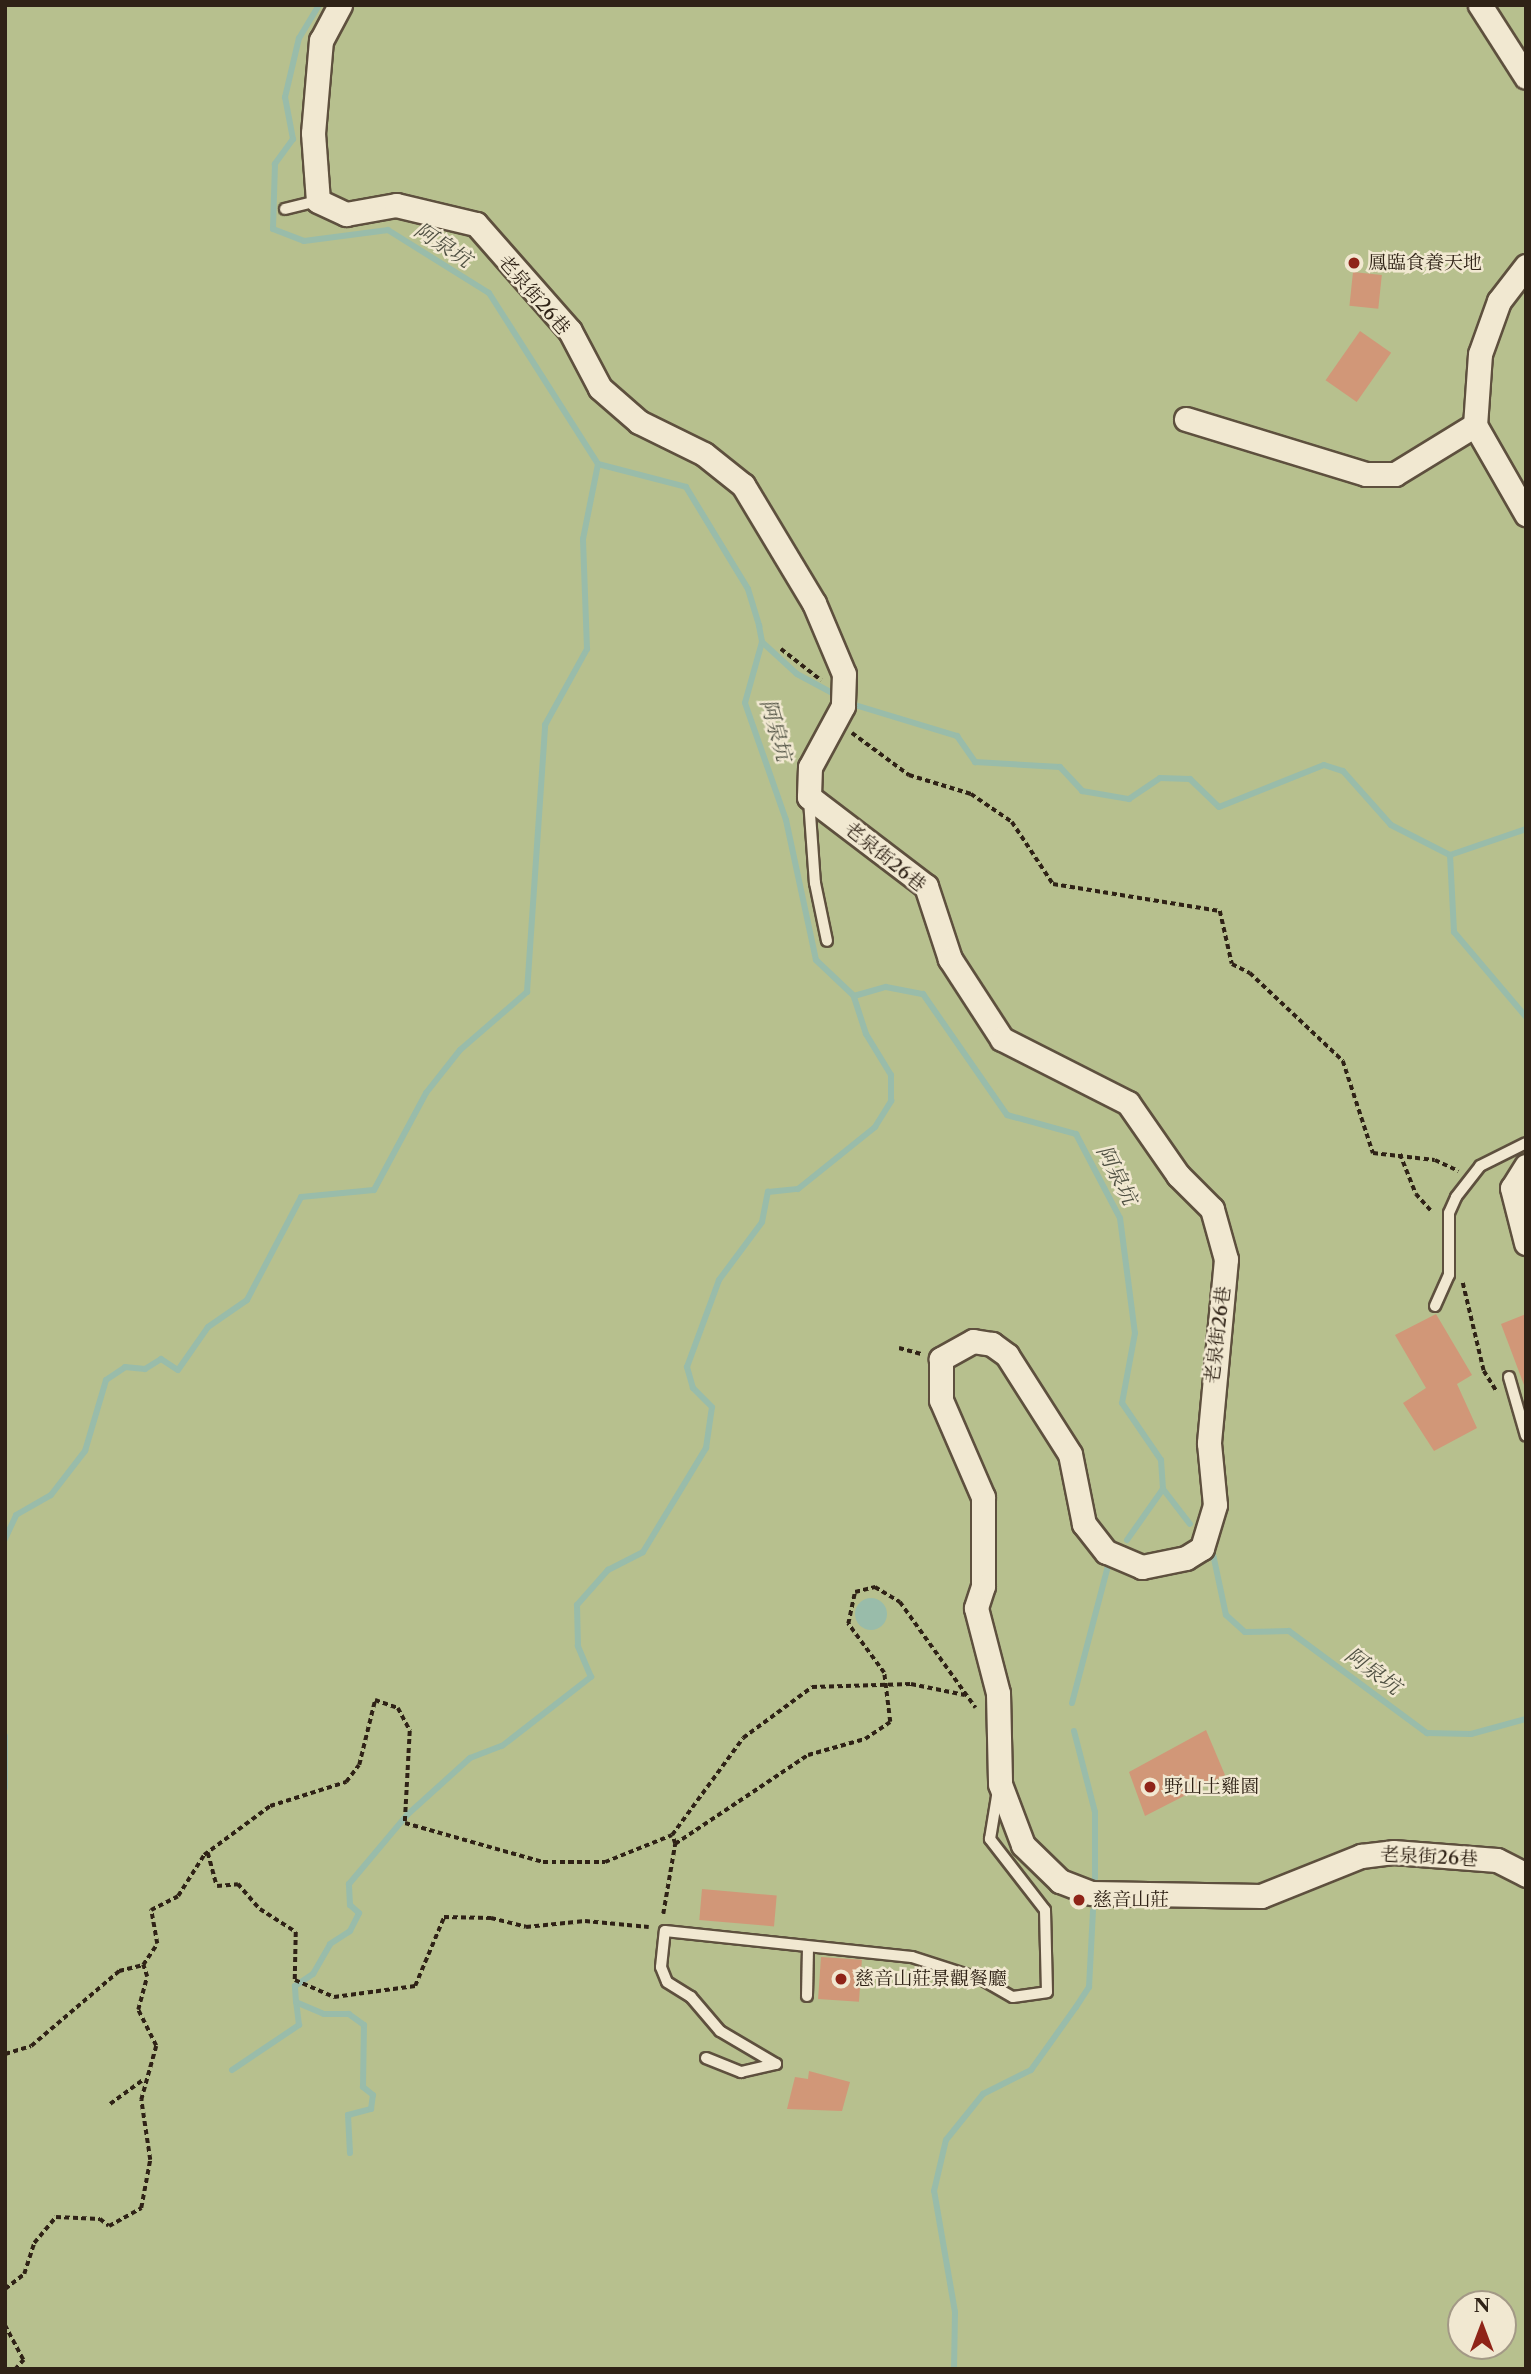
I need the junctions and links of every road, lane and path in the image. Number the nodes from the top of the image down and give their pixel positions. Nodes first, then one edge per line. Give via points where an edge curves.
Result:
1 (340, 5) edge
2 (1480, 5) edge
3 (1526, 77) edge
4 (318, 201) junction
5 (285, 209) dead end
6 (1526, 266) edge
7 (1186, 419) dead end
8 (1475, 425) junction
9 (1526, 514) edge
10 (781, 649) dead end
11 (845, 691) junction
12 (834, 725) junction
13 (809, 797) junction
14 (827, 942) dead end
15 (1526, 1143) edge
16 (1400, 1153) junction
17 (1480, 1166) junction
18 (1526, 1166) edge
19 (1526, 1243) edge
20 (1453, 1249) junction
21 (1435, 1306) dead end
22 (1509, 1377) dead end
23 (1504, 1399) dead end
24 (1526, 1436) edge
25 (888, 1686) junction
26 (965, 1695) junction
27 (995, 1731) junction
28 (1000, 1784) junction
29 (672, 1835) junction
30 (675, 1844) junction
31 (208, 1853) junction
32 (1526, 1875) edge
33 (665, 1914) dead end
34 (655, 1925) dead end
35 (808, 1949) junction
36 (143, 1965) junction
37 (807, 1996) dead end
38 (5, 2053) edge
39 (706, 2058) dead end
40 (145, 2077) junction
41 (110, 2104) dead end
42 (5, 2286) edge
43 (5, 2325) edge
44 (16, 2369) edge

1 - 4 street via 321,40 313,133
2 - 3 street
4 - 5 lane
4 - 11 street, 老泉街26巷 via 346,214 396,205 476,224 569,331 600,388 639,422 704,454 743,485 814,603 837,653
6 - 8 street via 1499,302 1480,355
7 - 8 street via 1366,474 1395,474
8 - 9 street
10 - 11 path via 808,673
11 - 12 street, 老泉街26巷
12 - 13 street, 老泉街26巷 via 810,767
12 - 16 path via 909,775 971,794 1012,822 1053,884 1220,911 1232,964 1258,981 1343,1061 1373,1153
13 - 14 lane via 815,883
13 - 27 street, 老泉街26巷 via 926,886 950,958 1002,1040 1100,1085 1147,1122 1178,1175 1212,1209 1226,1259 1209,1443 1215,1505 1202,1548 1186,1558 1142,1567 1107,1552 1084,1524 1070,1454 1007,1355 992,1344 973,1342 941,1359 941,1400 984,1497 976,1608 998,1693
15 - 17 lane
16 - 17 path via 1467,1174
16 - 20 path via 1416,1194
17 - 20 lane via 1449,1213
18 - 19 street via 1511,1188
20 - 21 lane
20 - 23 path via 1484,1371
22 - 24 lane
25 - 26 path
25 - 26 path via 848,1624 848,1602 864,1588 889,1592 900,1602
25 - 29 path via 831,1682 803,1693 743,1738
25 - 30 path via 892,1708 881,1732 808,1755
26 - 27 path
27 - 28 street, 老泉街26巷
28 - 32 street, 老泉街26巷 via 1023,1845 1060,1881 1092,1892 1251,1897 1361,1856 1393,1852 1497,1860
28 - 35 lane via 990,1839 1045,1910 1047,1992 1013,1997 983,1980 912,1957
29 - 30 path
29 - 31 path via 605,1862 543,1862 405,1824 410,1731 398,1708 375,1700 359,1765 346,1782 270,1806
30 - 33 path
31 - 34 path via 217,1886 238,1884 260,1909 296,1932 295,1980 340,1998 415,1986 444,1917 491,1918 526,1927
31 - 36 path via 178,1896 152,1910 157,1944
35 - 37 lane
35 - 39 lane via 809,1943 665,1931 662,1976 720,2031 776,2064 741,2073
36 - 38 path via 119,1971 31,2046
36 - 40 path via 147,1977 138,2010 156,2046
40 - 41 path
40 - 42 path via 141,2115 150,2160 141,2208 109,2226 100,2219 56,2217 34,2243 24,2274
43 - 44 path via 24,2360

